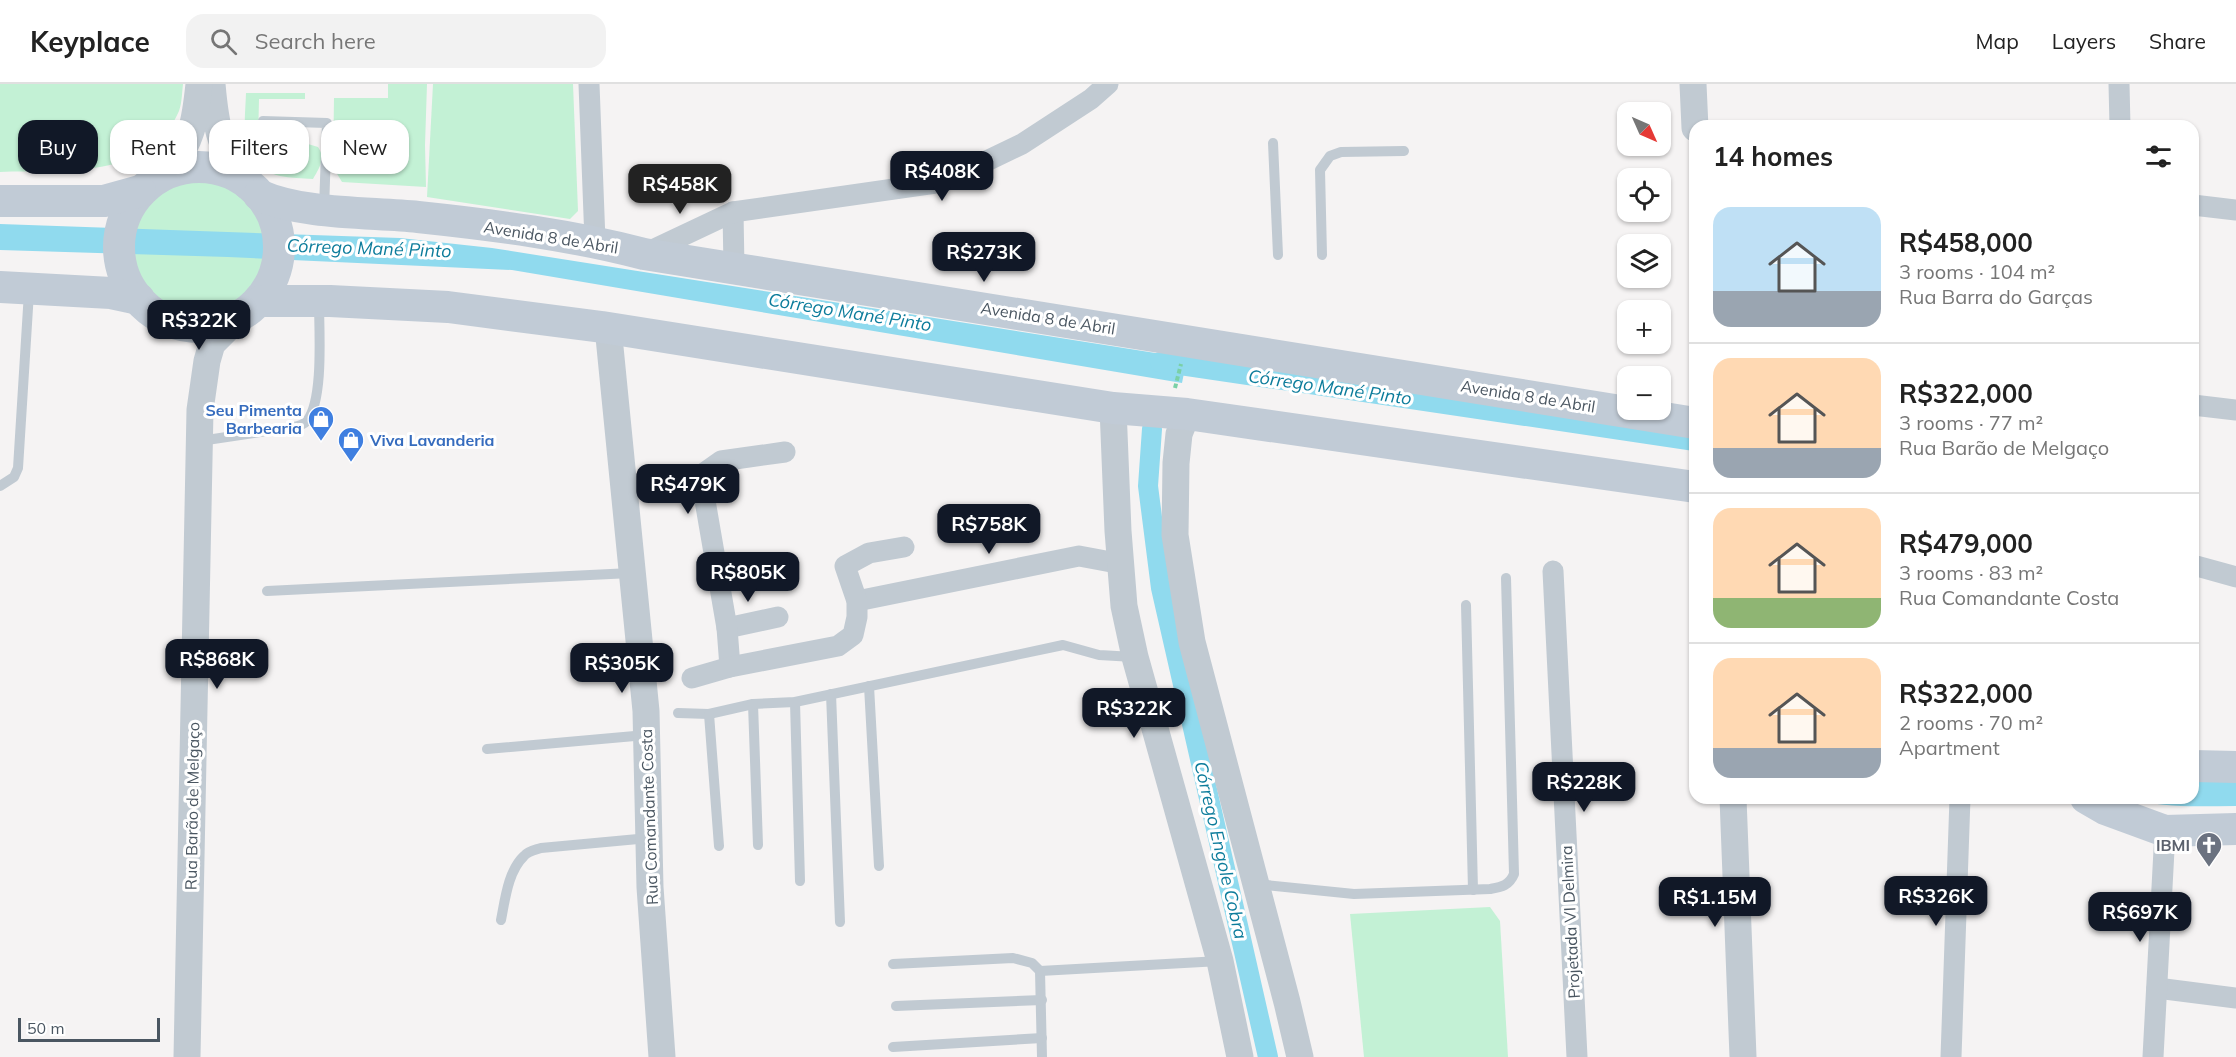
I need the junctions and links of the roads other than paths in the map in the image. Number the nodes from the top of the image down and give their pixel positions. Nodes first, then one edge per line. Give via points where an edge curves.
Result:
1 (199, 84) edge
2 (212, 84) edge
3 (589, 84) edge
4 (1108, 84) edge
5 (1693, 84) edge
6 (2119, 84) edge
7 (194, 120) edge
8 (1695, 120) edge
9 (2120, 120) edge
10 (309, 122) edge
11 (1273, 142) dead end
12 (1404, 151) dead end
13 (197, 168) edge
14 (166, 174) edge
15 (253, 190) junction
16 (140, 191) junction
17 (0, 201) edge
18 (2199, 206) edge
19 (324, 209) junction
20 (2236, 210) edge
21 (733, 212) junction
22 (595, 241) junction
23 (644, 254) junction
24 (1278, 255) dead end
25 (1322, 255) dead end
26 (734, 268) junction
27 (15, 288) edge
28 (139, 299) junction
29 (319, 301) junction
30 (250, 309) junction
31 (608, 327) junction
32 (1181, 401) junction
33 (2199, 406) edge
34 (1113, 408) junction
35 (2236, 410) edge
36 (1689, 422) edge
37 (199, 441) junction
38 (785, 452) dead end
39 (0, 486) edge
40 (1689, 486) edge
41 (904, 547) dead end
42 (1122, 564) junction
43 (2199, 567) edge
44 (1553, 571) dead end
45 (631, 573) junction
46 (2236, 577) edge
47 (1506, 579) dead end
48 (267, 591) dead end
49 (857, 601) junction
50 (1466, 605) dead end
51 (778, 617) dead end
52 (727, 628) junction
53 (1135, 657) junction
54 (730, 667) junction
55 (692, 678) dead end
56 (869, 686) junction
57 (831, 694) junction
58 (795, 702) junction
59 (753, 704) junction
60 (678, 713) dead end
61 (709, 714) junction
62 (647, 735) junction
63 (487, 749) dead end
64 (2199, 766) edge
65 (2236, 767) edge
66 (1733, 804) edge
67 (1960, 804) edge
68 (2096, 804) edge
69 (2236, 830) edge
70 (2164, 831) junction
71 (649, 838) junction
72 (758, 845) dead end
73 (719, 846) dead end
74 (879, 866) dead end
75 (800, 881) dead end
76 (1256, 884) junction
77 (1473, 890) junction
78 (501, 920) dead end
79 (840, 922) dead end
80 (1220, 961) junction
81 (893, 963) dead end
82 (1040, 971) junction
83 (2157, 988) junction
84 (2236, 998) edge
85 (1042, 1000) junction
86 (896, 1006) dead end
87 (1042, 1038) junction
88 (893, 1047) dead end
89 (187, 1057) edge
90 (662, 1057) edge
91 (1042, 1057) edge
92 (1240, 1057) edge
93 (1300, 1057) edge
94 (1577, 1057) edge
95 (1743, 1057) edge
96 (1951, 1057) edge
97 (2153, 1057) edge

1 - 7 street
2 - 15 street via 221,144
3 - 22 street
4 - 21 street via 1022,144 943,182
5 - 8 street
6 - 9 street
10 - 19 lane via 327,123
11 - 24 lane
12 - 25 lane via 1341,152 1330,156 1320,170
13 - 15 main road, Avenida 8 de Abril via 215,170
14 - 16 main road, Avenida 8 de Abril
15 - 19 main road, Avenida 8 de Abril via 287,205
15 - 30 main road, Avenida 8 de Abril via 274,214 280,228 281,256 272,287
16 - 17 main road, Avenida 8 de Abril via 104,201
16 - 28 main road, Avenida 8 de Abril via 124,211 116,242 117,266
18 - 20 street
19 - 22 main road, Avenida 8 de Abril via 418,217
21 - 23 street
21 - 26 street
22 - 23 main road, Avenida 8 de Abril
23 - 26 main road, Avenida 8 de Abril
26 - 36 main road, Avenida 8 de Abril
27 - 28 main road, Avenida 8 de Abril via 111,293
27 - 39 lane via 18,468 14,477
28 - 30 main road, Avenida 8 de Abril via 160,315 186,325 212,326
29 - 30 main road, Avenida 8 de Abril
29 - 31 main road, Avenida 8 de Abril via 448,308
29 - 37 lane via 319,378 306,423
30 - 37 street, Rua Barão de Melgaço via 212,345 200,410
31 - 34 main road, Avenida 8 de Abril
31 - 45 street, Rua Comandante Costa
32 - 34 main road, Avenida 8 de Abril
32 - 40 main road, Avenida 8 de Abril
32 - 76 street via 1175,536 1192,642
33 - 35 street
34 - 42 street
37 - 89 street, Rua Barão de Melgaço
38 - 52 street via 722,461 704,473 703,489
41 - 49 street via 869,553 845,566
42 - 49 street via 1079,556
42 - 53 street via 1124,606
43 - 46 street
44 - 94 street, Projetada VI Delmira
45 - 48 lane
45 - 62 street, Rua Comandante Costa
47 - 77 lane via 1514,874 1506,885
49 - 54 street via 853,635 838,646
50 - 77 lane
51 - 52 street
52 - 54 street
53 - 56 lane via 1099,655 1063,645
53 - 80 street
54 - 55 street
56 - 57 lane
56 - 74 lane
57 - 58 lane
57 - 79 lane
58 - 59 lane
58 - 75 lane
59 - 61 lane
59 - 72 lane
60 - 61 lane
61 - 73 lane
62 - 63 lane
62 - 71 street, Rua Comandante Costa
64 - 65 main road
66 - 95 street
67 - 96 street
68 - 70 main road
69 - 70 main road
70 - 83 street
71 - 78 lane via 541,848 525,854 507,890
71 - 90 street, Rua Comandante Costa
76 - 77 lane via 1354,894
76 - 93 street
80 - 82 lane
80 - 92 street
81 - 82 lane via 1013,958 1032,963
82 - 85 lane
83 - 84 street
83 - 97 street
85 - 86 lane
85 - 87 lane
87 - 88 lane
87 - 91 lane

